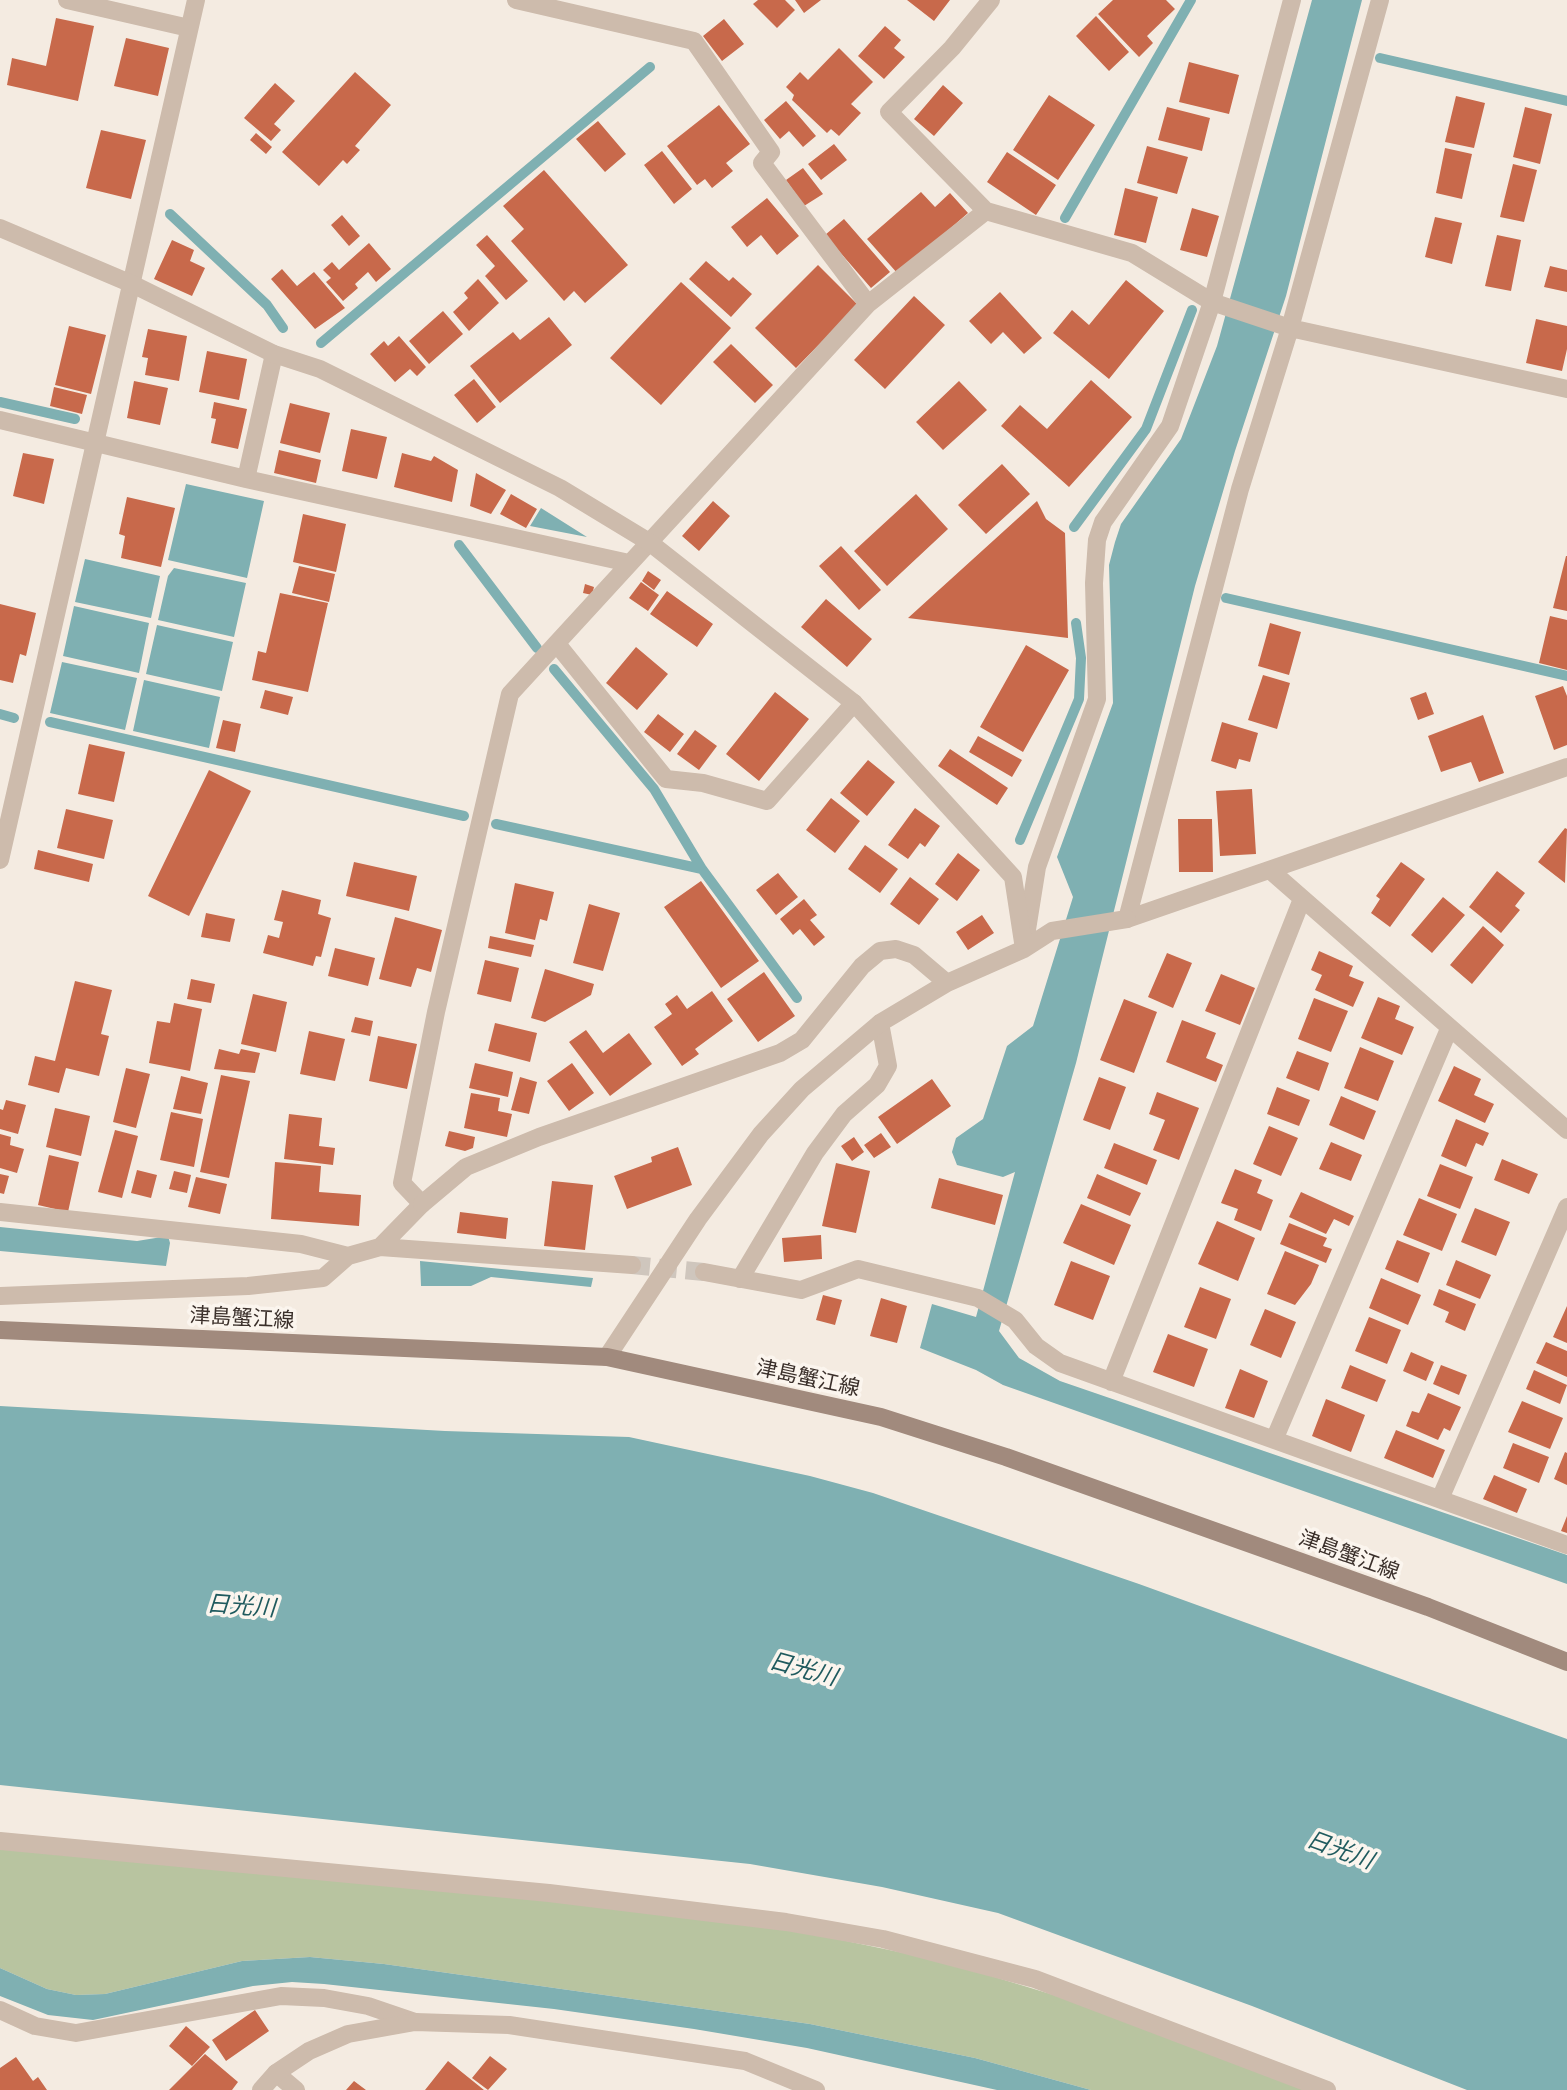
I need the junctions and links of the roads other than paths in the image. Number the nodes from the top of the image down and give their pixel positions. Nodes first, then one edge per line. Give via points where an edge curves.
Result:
1 (68, 0) edge
2 (196, 0) edge
3 (516, 0) edge
4 (991, 0) edge
5 (1292, 0) edge
6 (1380, 0) edge
7 (189, 28) junction
8 (986, 211) junction
9 (0, 228) edge
10 (132, 284) junction
11 (1212, 302) junction
12 (867, 304) junction
13 (1290, 328) junction
14 (274, 354) junction
15 (1567, 389) edge
16 (0, 420) edge
17 (94, 442) junction
18 (246, 479) junction
19 (649, 542) junction
20 (629, 563) junction
21 (557, 644) junction
22 (854, 703) junction
23 (1567, 766) edge
24 (0, 860) edge
25 (1271, 871) junction
26 (1302, 899) junction
27 (1123, 919) junction
28 (1024, 949) junction
29 (947, 983) junction
30 (880, 1023) junction
31 (1449, 1029) junction
32 (1567, 1130) edge
33 (422, 1204) junction
34 (1567, 1207) edge
35 (0, 1212) edge
36 (380, 1247) junction
37 (348, 1256) junction
38 (632, 1265) tunnel mouth
39 (704, 1272) tunnel mouth
40 (740, 1279) junction
41 (0, 1296) edge
42 (0, 1330) edge
43 (607, 1357) junction
44 (1111, 1382) junction
45 (1274, 1440) junction
46 (1440, 1499) junction
47 (1567, 1545) edge
48 (1567, 1662) edge
49 (0, 1841) edge
50 (0, 2010) edge
51 (415, 2022) junction
52 (276, 2073) junction
53 (261, 2090) edge
54 (296, 2090) edge
55 (816, 2090) edge
56 (1326, 2090) edge

1 - 7 street
2 - 7 street
3 - 12 street via 694,41 771,152 762,163
4 - 8 street via 889,112
5 - 11 street
6 - 13 street
7 - 10 street
8 - 11 street via 1132,253
8 - 12 street
9 - 10 street
10 - 14 street
10 - 17 street
11 - 13 street
11 - 28 street via 1170,426 1103,522 1097,540 1097,699 1037,867
12 - 19 street
13 - 15 street
13 - 27 street via 1240,489
14 - 18 street
14 - 19 street via 320,369 560,488
16 - 17 street
17 - 18 street
17 - 24 street
18 - 20 street
19 - 20 street
19 - 22 street
20 - 21 street
21 - 22 street via 666,779 703,783 767,801
21 - 33 street via 510,694 436,1012 402,1183
22 - 28 street via 1013,877
23 - 25 street
25 - 26 street
25 - 27 street
26 - 31 street
26 - 44 street
27 - 28 street via 1052,931
28 - 29 street
29 - 30 street
29 - 33 street via 914,955 880,951 802,1040 779,1053 466,1167
30 - 40 street via 888,1066 877,1085 844,1114 815,1153
30 - 43 street via 803,1089 761,1134
31 - 32 street
31 - 45 street
33 - 36 street
34 - 46 street
35 - 37 street via 301,1244
36 - 37 street
36 - 38 street
37 - 41 street via 323,1278 248,1286
39 - 40 street
40 - 44 street via 802,1290 858,1269 978,1298 1015,1321 1035,1346 1060,1363
42 - 43 main road, 津島蟹江線
43 - 48 main road, 津島蟹江線 via 881,1417 1427,1607
44 - 45 street
45 - 46 street
46 - 47 street
49 - 56 street via 549,1893 786,1922 883,1939 1035,1979
50 - 51 street via 35,2026 76,2033 281,1996 368,2006
51 - 52 street via 348,2034 309,2051
51 - 55 street via 509,2025 745,2061
52 - 53 street
52 - 54 street

